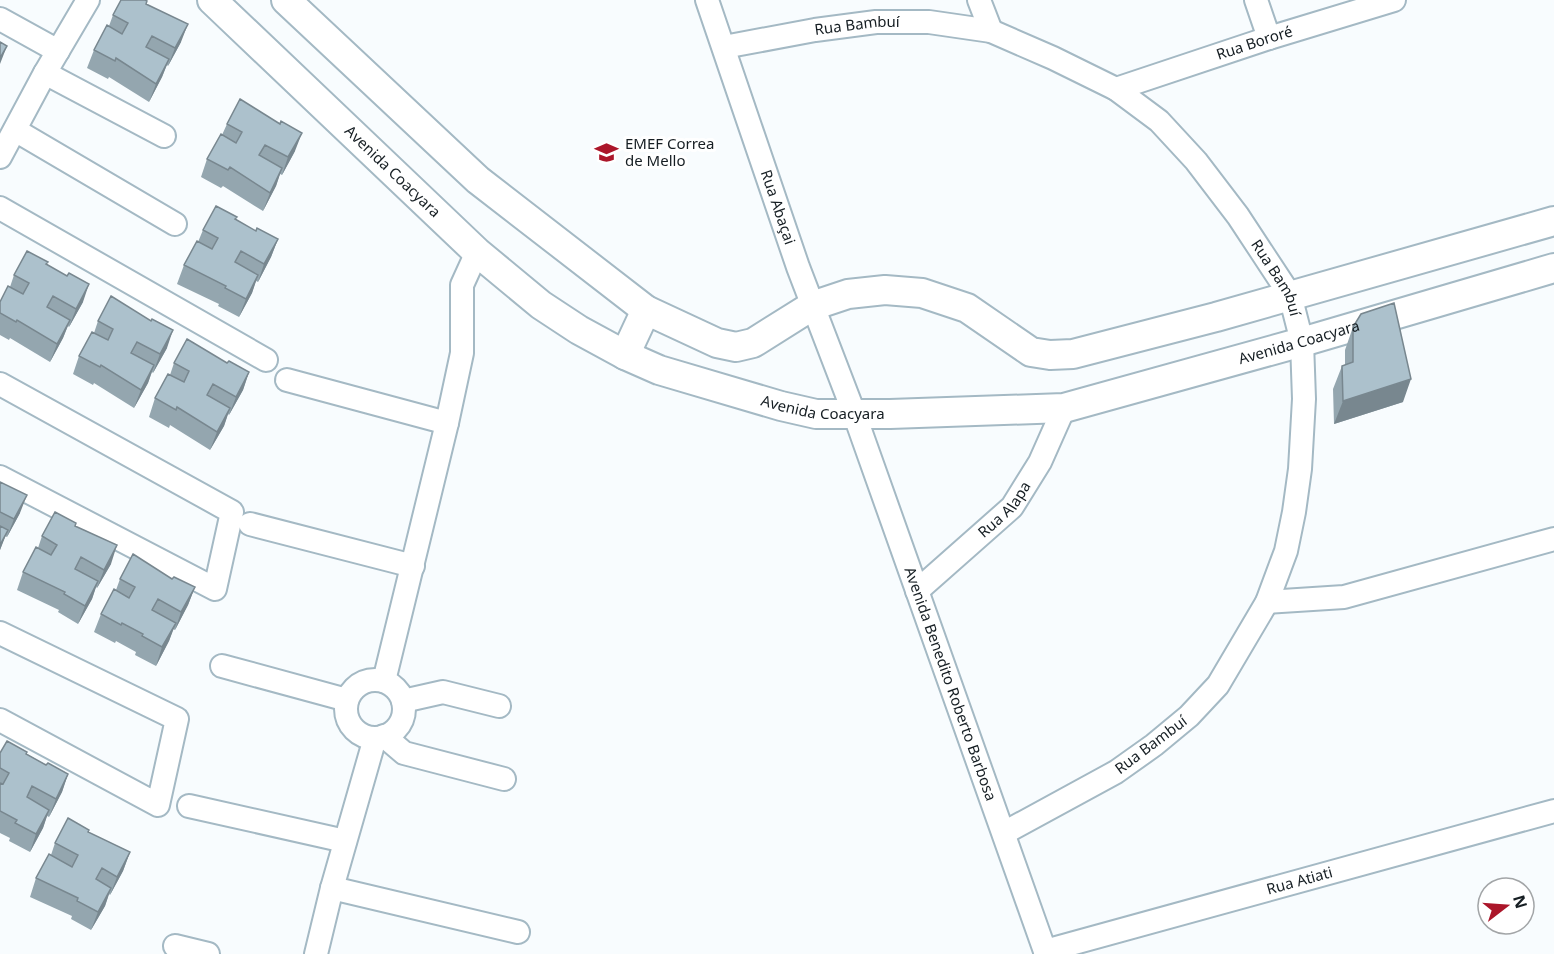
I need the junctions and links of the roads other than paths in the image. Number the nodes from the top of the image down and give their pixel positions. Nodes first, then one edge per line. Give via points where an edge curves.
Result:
1 (88, 0) edge
2 (212, 0) edge
3 (286, 0) edge
4 (706, 0) edge
5 (980, 0) edge
6 (1256, 0) edge
7 (1394, 0) edge
8 (0, 19) edge
9 (991, 31) junction
10 (1269, 38) junction
11 (724, 47) junction
12 (58, 51) junction
13 (45, 74) junction
14 (1116, 89) junction
15 (15, 130) junction
16 (164, 136) dead end
17 (0, 157) edge
18 (0, 208) edge
19 (1554, 221) edge
20 (175, 224) dead end
21 (477, 252) junction
22 (1554, 268) edge
23 (1290, 295) junction
24 (812, 306) junction
25 (646, 310) junction
26 (1302, 342) junction
27 (625, 356) junction
28 (266, 360) dead end
29 (287, 380) dead end
30 (0, 384) edge
31 (1064, 408) junction
32 (854, 413) junction
33 (447, 423) junction
34 (0, 477) edge
35 (250, 524) dead end
36 (1554, 539) edge
37 (413, 566) junction
38 (917, 591) junction
39 (1268, 603) junction
40 (0, 633) edge
41 (222, 666) dead end
42 (384, 681) junction
43 (347, 700) junction
44 (403, 701) junction
45 (499, 706) dead end
46 (0, 720) edge
47 (379, 737) junction
48 (504, 779) dead end
49 (189, 806) dead end
50 (1554, 811) edge
51 (1004, 833) junction
52 (345, 841) junction
53 (332, 888) junction
54 (518, 932) dead end
55 (175, 946) dead end
56 (1045, 952) edge
57 (208, 954) edge
58 (316, 954) edge

1 - 12 street
2 - 21 street, Avenida Coacyara
3 - 25 street via 478,180
4 - 11 street, Rua Abaçai
5 - 9 street
6 - 10 street
7 - 10 street, Rua Bororé
8 - 12 street
9 - 11 street, Rua Bambuí via 929,22 876,22
9 - 14 street, Rua Bambuí
10 - 14 street, Rua Bororé
11 - 24 street, Rua Abaçai
12 - 13 street
13 - 15 street
13 - 16 street
14 - 23 street, Rua Bambuí via 1159,121 1196,161
15 - 17 street
15 - 20 street
18 - 28 street
19 - 23 street
21 - 27 street, Avenida Coacyara via 541,304
21 - 33 street via 462,285 462,353
22 - 26 street, Avenida Coacyara
23 - 24 street via 1084,351 1050,355 1031,352 967,308 922,293 885,290 848,294
23 - 26 street, Rua Bambuí
24 - 25 street via 753,343 736,346 717,343
24 - 32 street, Rua Abaçai
25 - 27 street
26 - 31 street, Avenida Coacyara
26 - 39 street, Rua Bambuí via 1300,469 1286,551
27 - 32 street, Avenida Coacyara via 781,406 816,414
29 - 33 street
30 - 34 street via 232,512 215,589
31 - 32 street, Avenida Coacyara
31 - 38 street, Rua Alapa via 1040,462 1012,507
32 - 38 street, Avenida Benedito Roberto Barbosa
33 - 37 street
35 - 37 street
36 - 39 street via 1344,597
37 - 42 street
38 - 51 street, Avenida Benedito Roberto Barbosa
39 - 51 street, Rua Bambuí via 1218,685 1189,716 1116,772
40 - 46 street via 177,719 158,805
41 - 43 street
42 - 43 street via 358,685
42 - 44 street via 396,689
43 - 47 street via 346,711 356,730 364,736
44 - 45 street via 443,692
44 - 47 street via 398,726
47 - 48 street via 404,753
47 - 52 street
49 - 52 street
50 - 56 street, Rua Atiati
51 - 56 street, Avenida Benedito Roberto Barbosa
52 - 53 street
53 - 54 street
53 - 58 street
55 - 57 street

